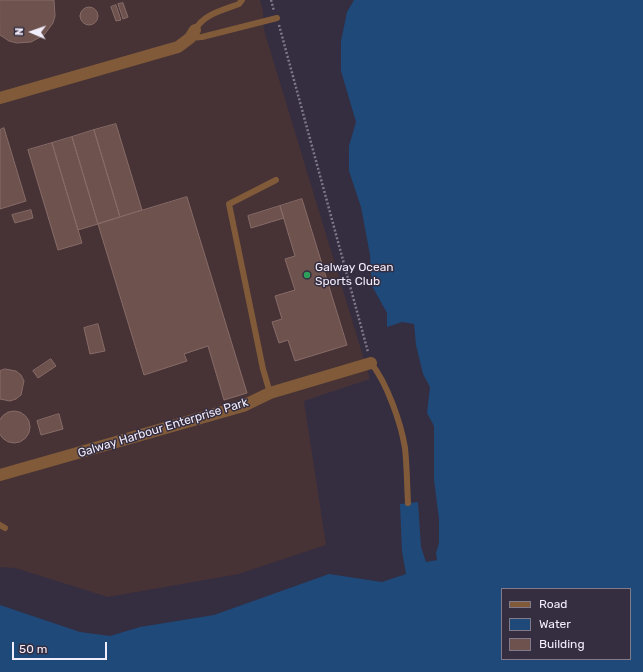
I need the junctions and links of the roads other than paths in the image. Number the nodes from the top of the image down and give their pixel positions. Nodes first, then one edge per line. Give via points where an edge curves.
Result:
1 (242, 0) edge
2 (277, 18) road end
3 (193, 34) junction
4 (0, 98) edge
5 (276, 180) dead end
6 (371, 363) joint
7 (270, 392) junction
8 (0, 475) edge
9 (408, 503) dead end

1 - 3 lane via 239,4 212,14 200,23
2 - 3 lane via 202,37
3 - 4 street via 178,47
5 - 7 lane via 229,204
6 - 7 street, Galway Harbour Enterprise Park
6 - 9 lane via 382,377 394,409 404,447
7 - 8 street, Galway Harbour Enterprise Park via 243,406

